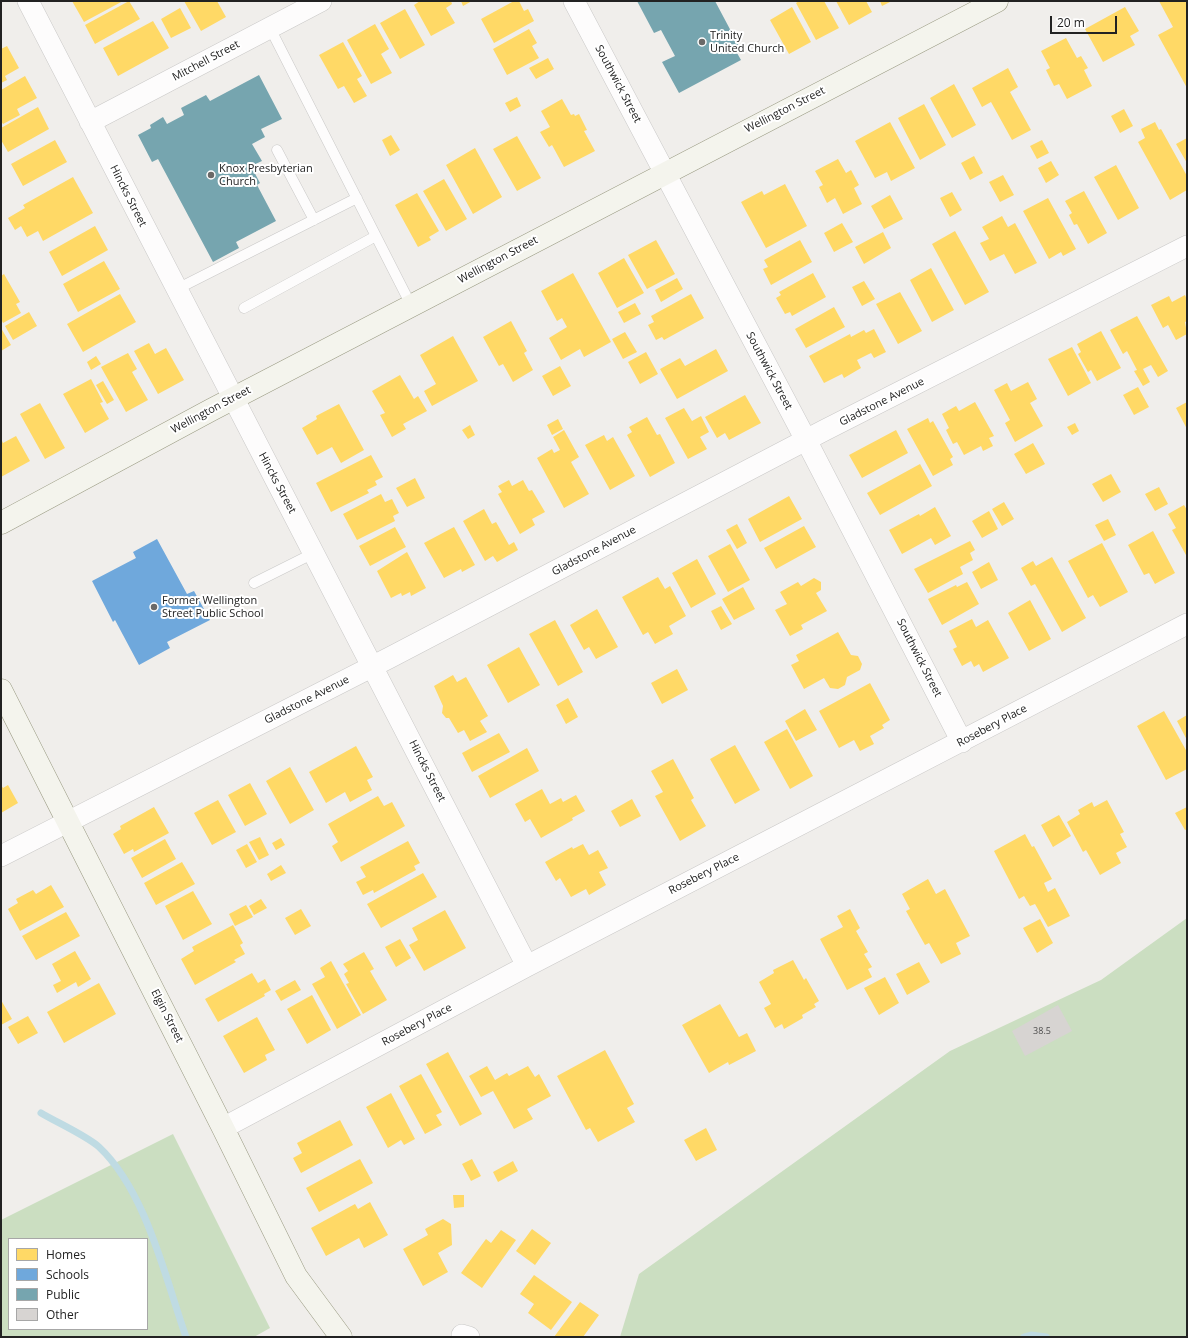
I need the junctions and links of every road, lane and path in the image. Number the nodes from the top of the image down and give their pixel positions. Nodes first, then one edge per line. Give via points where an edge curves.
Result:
1 (28, 1) edge
2 (321, 1) edge
3 (574, 1) edge
4 (997, 1) edge
5 (270, 28) junction
6 (90, 122) junction
7 (277, 150) dead end
8 (664, 174) junction
9 (357, 198) junction
10 (314, 220) junction
11 (376, 236) junction
12 (1187, 246) edge
13 (177, 289) junction
14 (411, 305) junction
15 (244, 308) dead end
16 (233, 399) junction
17 (806, 440) junction
18 (1, 523) edge
19 (314, 553) junction
20 (254, 583) dead end
21 (1187, 624) edge
22 (373, 667) junction
23 (1, 690) edge
24 (962, 742) junction
25 (68, 821) junction
26 (1, 856) edge
27 (527, 966) junction
28 (224, 1128) junction
29 (341, 1337) edge

1 - 6 street, Hincks Street
2 - 5 street, Mitchell Street
3 - 8 street, Southwick Street
4 - 8 street, Wellington Street
5 - 6 street, Mitchell Street
5 - 9 lane
6 - 13 street, Hincks Street
7 - 10 lane
8 - 14 street, Wellington Street
8 - 17 street, Southwick Street
9 - 10 lane
9 - 11 lane
10 - 13 lane
11 - 14 lane
11 - 15 lane
12 - 17 street, Gladstone Avenue
13 - 16 street, Hincks Street
14 - 16 street, Wellington Street
16 - 18 street, Wellington Street
16 - 19 street, Hincks Street
17 - 22 street, Gladstone Avenue
17 - 24 street, Southwick Street
19 - 20 lane
19 - 22 street, Hincks Street
21 - 24 street, Rosebery Place
22 - 25 street, Gladstone Avenue
22 - 27 street, Hincks Street
23 - 25 street, Elgin Street
24 - 27 street, Rosebery Place
25 - 26 street, Gladstone Avenue
25 - 28 street, Elgin Street
27 - 28 street, Rosebery Place
28 - 29 street, Elgin Street via 296,1276

